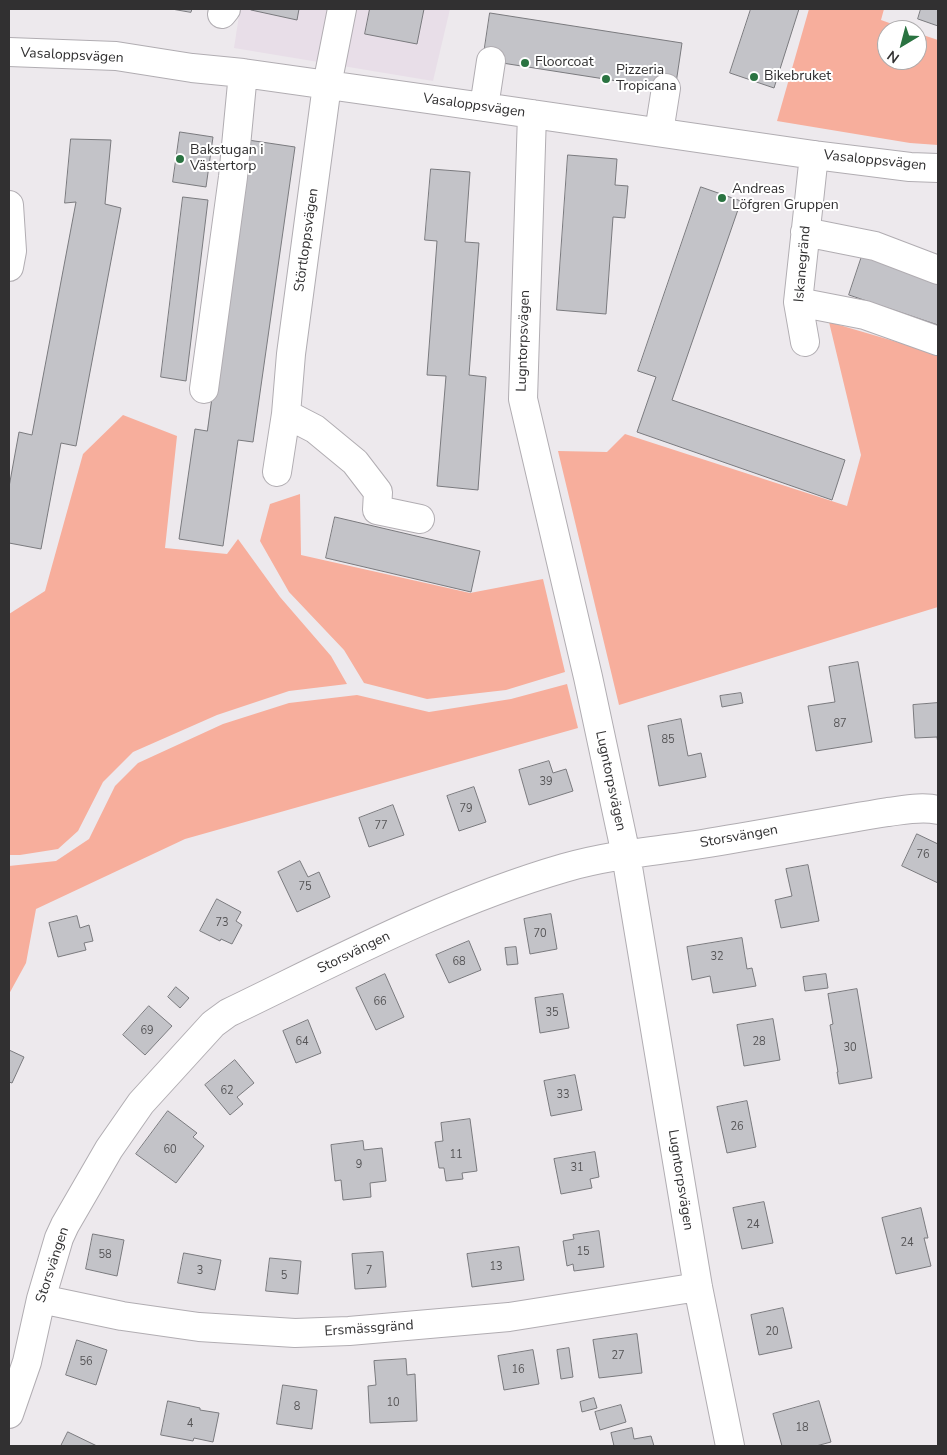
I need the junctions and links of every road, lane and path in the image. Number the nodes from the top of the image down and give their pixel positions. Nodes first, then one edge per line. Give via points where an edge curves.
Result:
1 (342, 9) edge
2 (9, 52) edge
3 (491, 61) dead end
4 (243, 74) junction
5 (327, 86) junction
6 (666, 88) dead end
7 (484, 107) junction
8 (532, 114) junction
9 (659, 132) junction
10 (814, 155) junction
11 (938, 168) edge
12 (9, 205) edge
13 (805, 232) junction
14 (9, 267) edge
15 (938, 270) edge
16 (798, 302) junction
17 (938, 341) edge
18 (805, 342) dead end
19 (204, 389) dead end
20 (286, 414) junction
21 (277, 472) dead end
22 (420, 519) dead end
23 (938, 810) edge
24 (626, 855) junction
25 (698, 1287) junction
26 (41, 1299) junction
27 (9, 1414) edge
28 (730, 1446) edge

1 - 5 street, Störtloppsvägen
2 - 4 street, Vasaloppsvägen via 116,56
3 - 7 street
4 - 5 street, Vasaloppsvägen
4 - 19 street
5 - 7 street, Vasaloppsvägen
5 - 20 street, Störtloppsvägen
6 - 9 street
7 - 8 street, Vasaloppsvägen
8 - 9 street, Vasaloppsvägen
8 - 24 street, Lugntorpsvägen via 523,399
9 - 10 street, Vasaloppsvägen
10 - 11 street, Vasaloppsvägen
10 - 13 street, Iskanegränd
12 - 14 street via 12,250
13 - 15 street via 875,246
13 - 16 street, Iskanegränd
16 - 17 street via 865,316
16 - 18 street, Iskanegränd
20 - 21 street, Störtloppsvägen
20 - 22 street via 315,429 355,462 378,492 377,510
23 - 24 street, Storsvängen via 888,812
24 - 25 street, Lugntorpsvägen
24 - 26 street, Storsvängen via 566,868 508,886 418,922 228,1013 213,1024 141,1103 109,1149 59,1238
25 - 26 street, Ersmässgränd via 509,1317 294,1333 199,1327 122,1316
25 - 28 street, Lugntorpsvägen
26 - 27 street, Storsvängen via 27,1362

